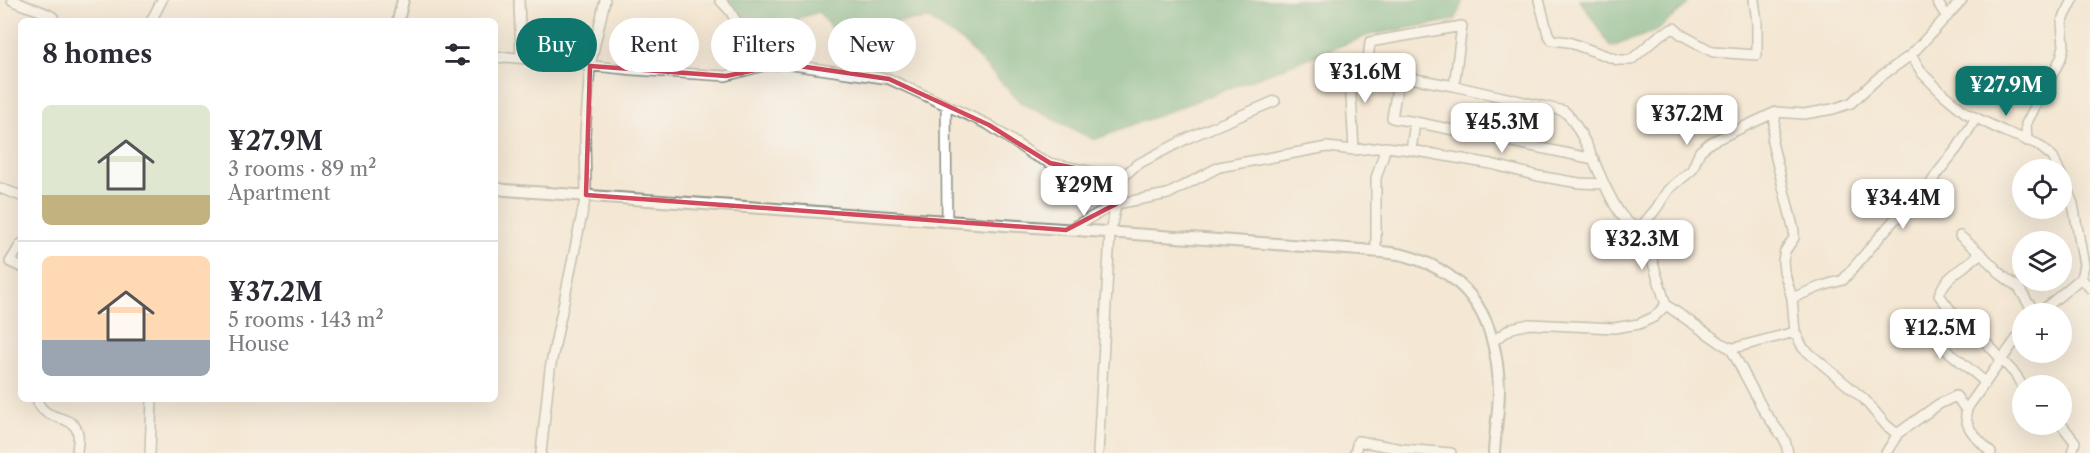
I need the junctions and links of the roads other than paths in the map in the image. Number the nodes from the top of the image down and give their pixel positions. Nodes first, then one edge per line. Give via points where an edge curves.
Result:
1 (12, 0) edge
2 (162, 0) edge
3 (403, 0) edge
4 (519, 0) edge
5 (605, 0) edge
6 (720, 0) edge
7 (1539, 0) edge
8 (1754, 0) edge
9 (1936, 0) edge
10 (1962, 0) edge
11 (2073, 0) edge
12 (1947, 17) junction
13 (53, 18) edge
14 (153, 18) edge
15 (399, 18) edge
16 (519, 18) edge
17 (734, 18) edge
18 (597, 35) edge
19 (1911, 55) junction
20 (498, 58) edge
21 (516, 58) edge
22 (1349, 61) dead end
23 (597, 67) edge
24 (816, 68) edge
25 (590, 72) edge
26 (741, 72) edge
27 (1399, 76) junction
28 (1454, 86) junction
29 (1275, 101) dead end
30 (946, 105) junction
31 (1776, 112) junction
32 (1976, 118) junction
33 (1415, 122) junction
34 (2027, 141) junction
35 (1386, 147) junction
36 (1354, 150) junction
37 (1411, 150) junction
38 (1594, 159) junction
39 (2054, 159) edge
40 (1122, 178) junction
41 (1604, 184) junction
42 (0, 188) edge
43 (498, 188) edge
44 (18, 195) edge
45 (586, 195) junction
46 (2072, 202) edge
47 (1116, 204) junction
48 (947, 222) junction
49 (1639, 229) junction
50 (1066, 230) junction
51 (1110, 233) junction
52 (1960, 236) dead end
53 (18, 249) edge
54 (1376, 252) junction
55 (1980, 253) junction
56 (18, 266) edge
57 (2081, 278) junction
58 (2090, 288) edge
59 (1792, 298) junction
60 (2028, 303) edge
61 (2050, 303) edge
62 (1666, 305) junction
63 (1913, 321) dead end
64 (1795, 332) junction
65 (1493, 341) junction
66 (2012, 345) edge
67 (1730, 347) junction
68 (2001, 360) junction
69 (2016, 375) edge
70 (1985, 382) junction
71 (38, 402) edge
72 (152, 402) edge
73 (1966, 411) junction
74 (1899, 432) junction
75 (2070, 435) edge
76 (77, 453) edge
77 (150, 453) edge
78 (541, 453) edge
79 (1098, 453) edge
80 (1355, 453) edge
81 (1451, 453) edge
82 (1494, 453) edge
83 (1788, 453) edge
84 (1886, 453) edge
85 (1991, 453) edge
86 (2072, 453) edge

1 - 13 street via 42,9
2 - 14 street
3 - 15 street
4 - 16 street
5 - 18 street
6 - 17 street
7 - 8 street via 1552,40 1618,60 1631,60 1674,28 1713,52 1757,55
9 - 12 street
10 - 12 street
11 - 34 street via 2062,22 2061,58 2026,124
12 - 19 street
19 - 31 street via 1851,104 1804,114
19 - 32 street via 1943,94
20 - 21 street
22 - 36 street
23 - 26 street via 726,76
24 - 30 street via 889,79
25 - 45 street
27 - 28 street
27 - 28 street via 1367,69 1370,42 1462,26
27 - 33 street via 1392,118
28 - 38 street via 1564,111
29 - 40 street via 1181,141 1136,165
30 - 40 street via 989,125 1050,163
30 - 48 street
31 - 49 street via 1700,151 1692,170 1668,190
31 - 59 street via 1772,142 1794,231 1783,261
32 - 34 street
32 - 59 street via 1918,205 1894,220 1843,280
33 - 37 street
33 - 38 street
34 - 39 street via 2037,144
35 - 36 street
35 - 37 street
35 - 54 street via 1376,178
36 - 47 street via 1327,147 1219,167 1168,194
37 - 41 street via 1568,181
38 - 41 street
40 - 47 street
41 - 49 street via 1620,214
42 - 44 street
43 - 45 street
45 - 48 street
45 - 78 street via 550,369
46 - 57 street via 2084,265
47 - 50 street
47 - 51 street
48 - 50 street
49 - 62 street
50 - 51 street
51 - 54 street
51 - 79 street
52 - 55 street
53 - 56 street via 10,262
54 - 65 street via 1406,255 1453,278 1480,308
55 - 60 street via 2019,288
55 - 68 street via 1943,282 1939,295 1963,326 1981,337
57 - 58 street
57 - 61 street
59 - 64 street
62 - 65 street via 1639,324 1614,328 1529,324 1512,328
62 - 67 street
63 - 70 street
64 - 67 street
64 - 74 street via 1803,348 1864,399 1886,425
65 - 82 street via 1499,390
66 - 68 street
67 - 83 street via 1764,411 1785,440
68 - 69 street
68 - 70 street
70 - 73 street
71 - 76 street via 47,414 75,427
72 - 77 street
73 - 74 street via 1956,396
73 - 85 street via 1966,423
74 - 84 street
75 - 86 street via 2075,442
80 - 81 street via 1358,441

